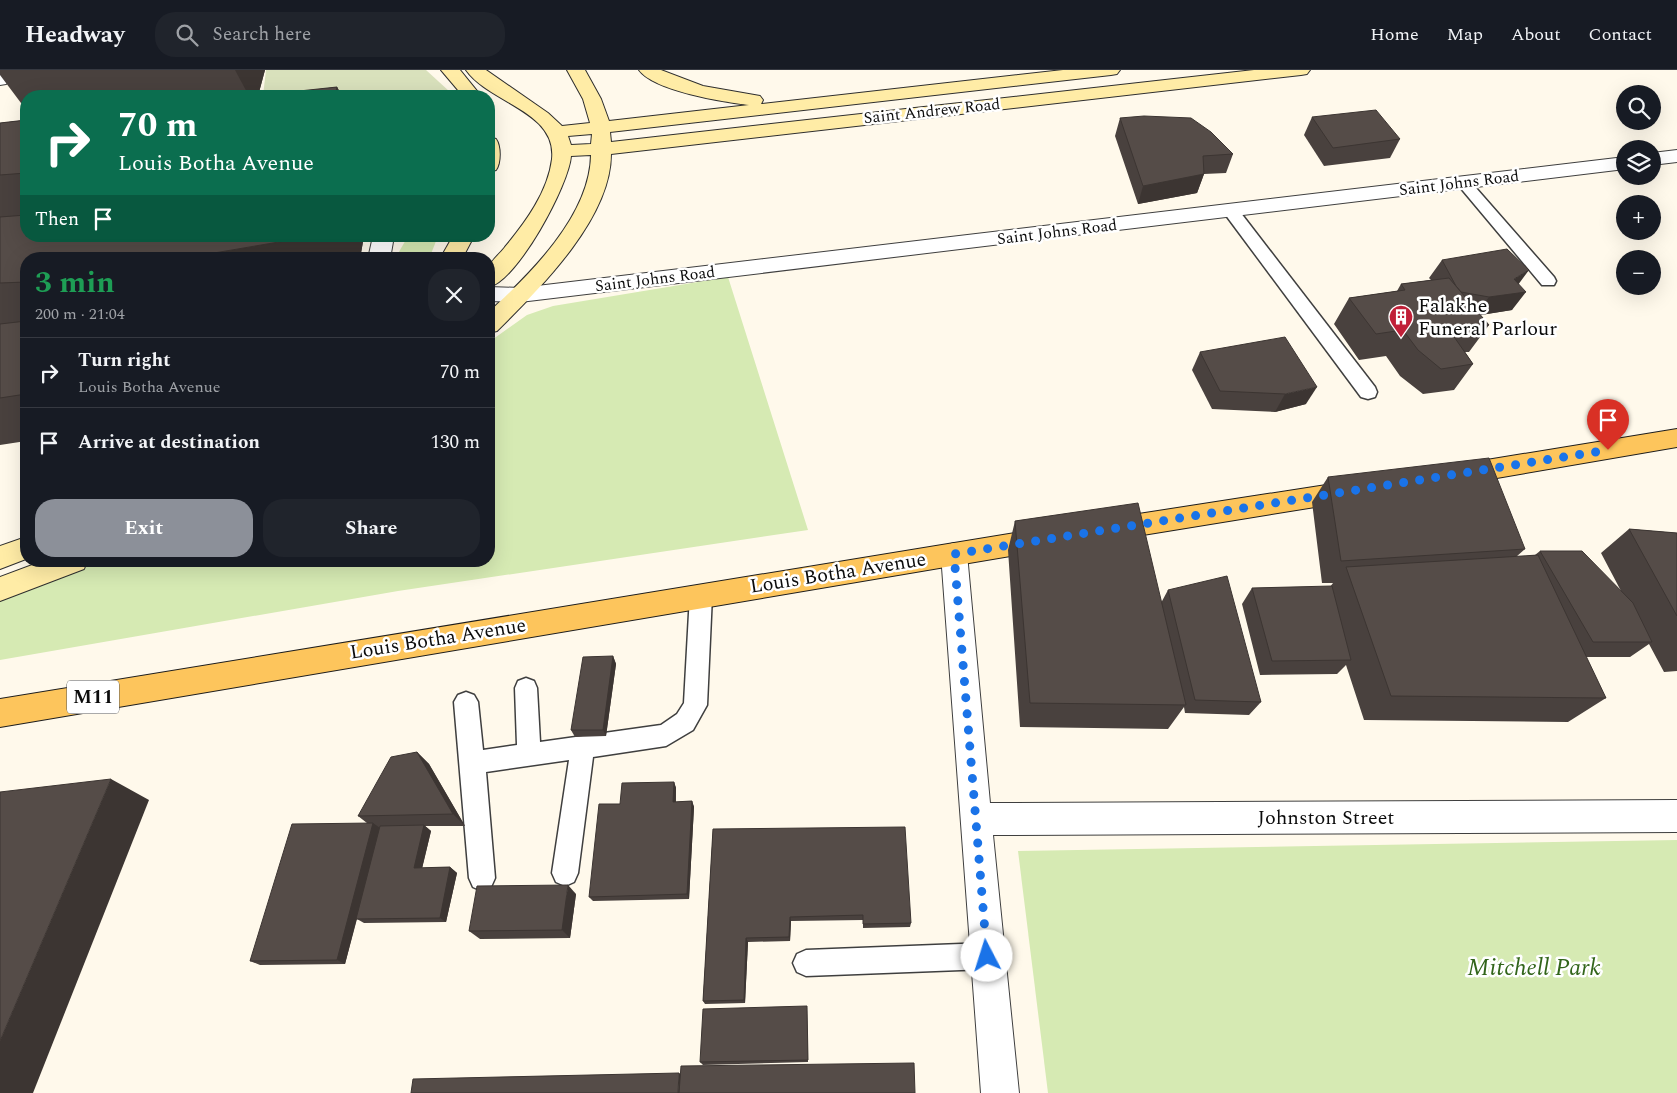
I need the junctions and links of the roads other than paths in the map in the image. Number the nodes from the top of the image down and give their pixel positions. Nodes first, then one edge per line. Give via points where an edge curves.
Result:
1 (11, 70) edge
2 (450, 70) edge
3 (475, 70) edge
4 (576, 70) edge
5 (648, 70) edge
6 (1111, 70) edge
7 (1301, 70) edge
8 (0, 80) edge
9 (467, 90) edge
10 (856, 98) junction
11 (601, 127) junction
12 (560, 142) junction
13 (602, 149) junction
14 (1677, 156) edge
15 (1661, 158) edge
16 (1616, 164) edge
17 (1464, 183) junction
18 (1231, 211) junction
19 (495, 273) edge
20 (1548, 281) dead end
21 (495, 294) edge
22 (520, 295) junction
23 (495, 319) edge
24 (1368, 392) dead end
25 (1677, 438) edge
26 (1428, 479) edge
27 (1378, 487) edge
28 (20, 550) edge
29 (954, 554) junction
30 (0, 558) edge
31 (58, 567) edge
32 (0, 589) edge
33 (701, 595) junction
34 (526, 688) dead end
35 (466, 702) dead end
36 (0, 713) edge
37 (582, 749) junction
38 (529, 754) junction
39 (473, 763) junction
40 (1677, 816) edge
41 (975, 819) junction
42 (565, 873) dead end
43 (482, 878) dead end
44 (987, 956) junction
45 (806, 964) dead end
46 (1000, 1093) edge

1 - 8 street
2 - 9 main road
3 - 12 main road via 533,111
4 - 11 main road
5 - 10 main road via 686,88 726,97 797,102
6 - 10 main road, Saint Andrew Road
7 - 13 main road, Saint Andrew Road
10 - 11 main road, Saint Andrew Road
11 - 12 main road, Saint Andrew Road
11 - 13 main road
12 - 13 main road, Saint Andrew Road
12 - 19 main road via 560,168 549,196 528,232
13 - 22 main road via 596,180 582,215 555,256
14 - 15 street
16 - 17 street, Saint Johns Road
17 - 18 street, Saint Johns Road
17 - 20 lane
18 - 22 street, Saint Johns Road
18 - 24 lane
21 - 22 street, Saint Johns Road
22 - 23 main road
25 - 26 main road
27 - 29 main road, Louis Botha Avenue / M11
28 - 30 main road
29 - 33 main road, Louis Botha Avenue / M11
29 - 41 street
31 - 32 main road
33 - 36 main road, Louis Botha Avenue / M11
33 - 37 lane via 695,705 685,722 666,735
34 - 38 lane
35 - 39 lane
37 - 38 lane
37 - 42 lane
38 - 39 lane
39 - 43 lane
40 - 41 street, Johnston Street
41 - 44 street
44 - 45 lane
44 - 46 street

